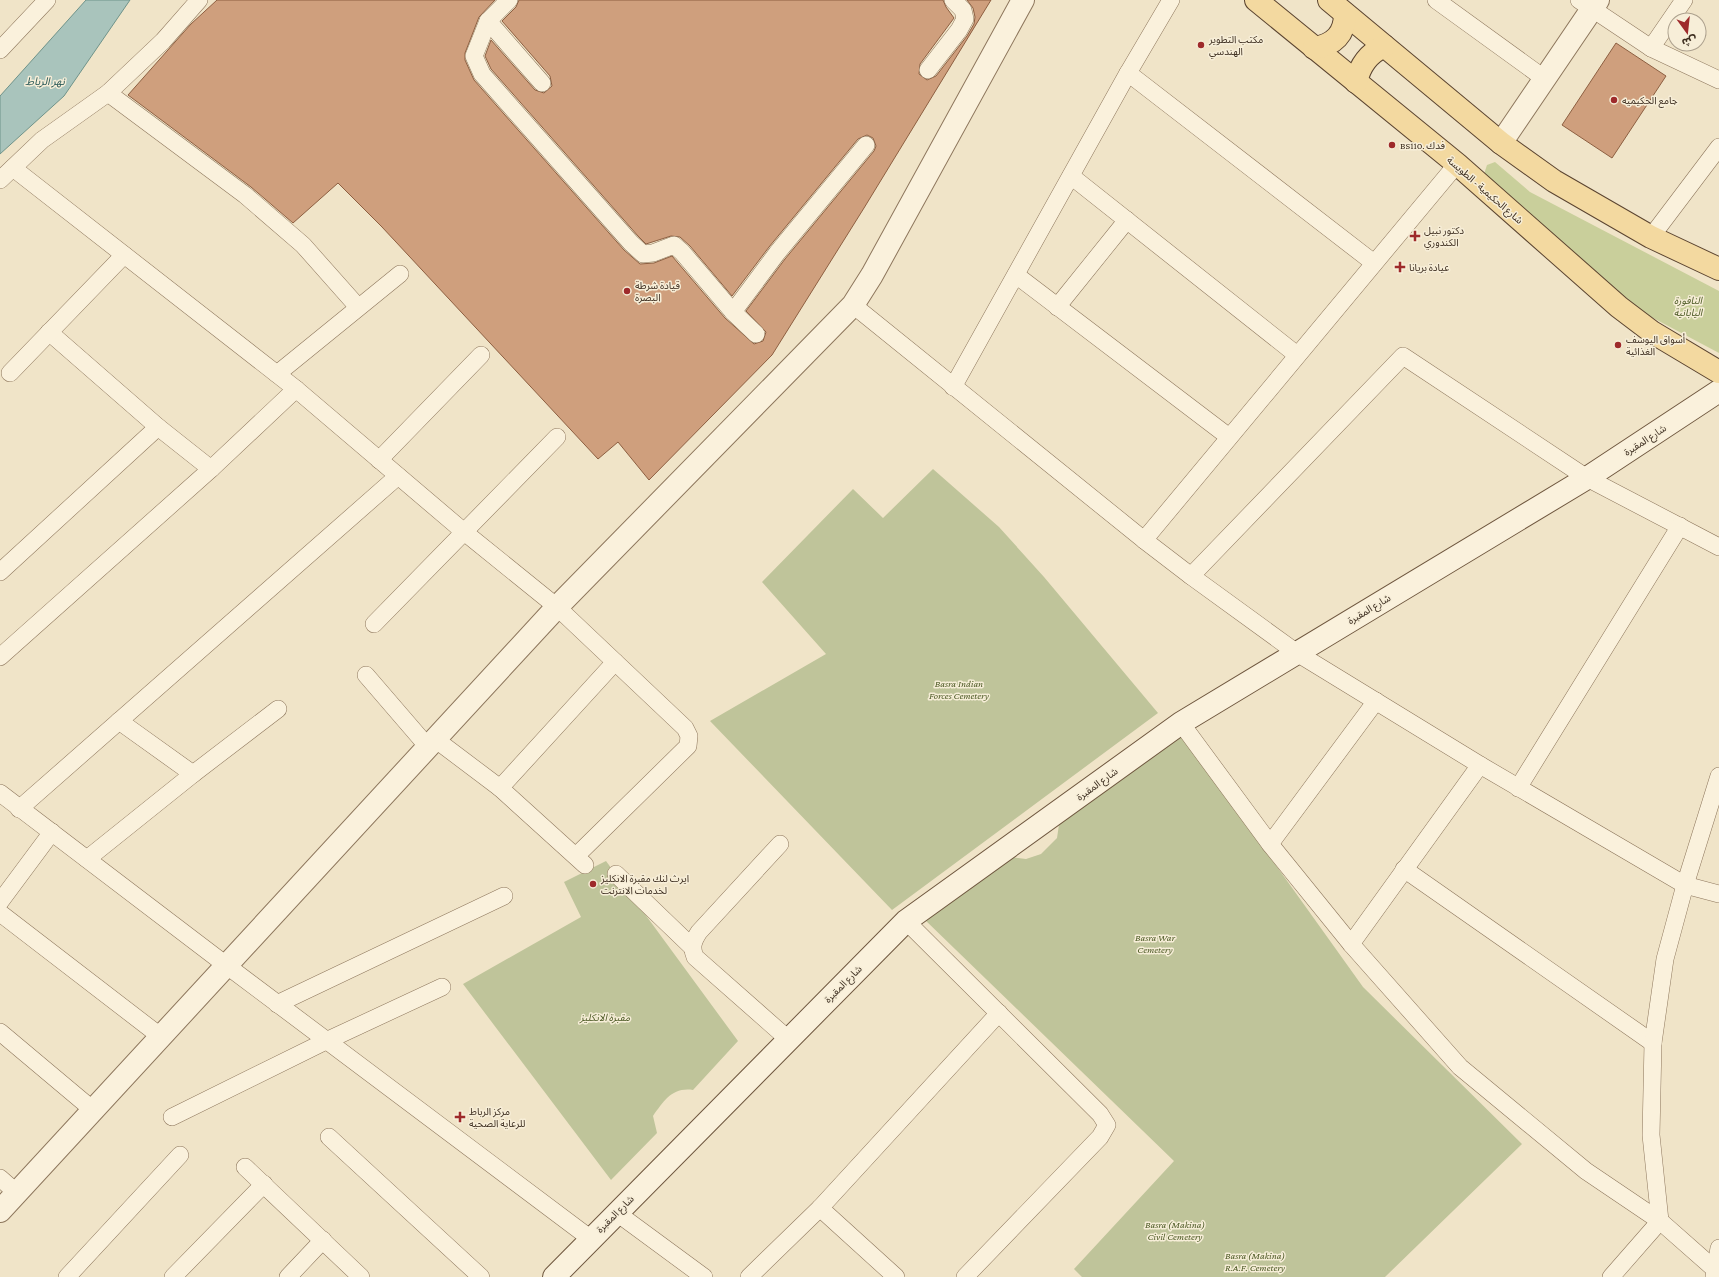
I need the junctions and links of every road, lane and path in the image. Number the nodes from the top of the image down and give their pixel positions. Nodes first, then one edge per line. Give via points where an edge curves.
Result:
1 (47, 0) edge
2 (199, 0) edge
3 (509, 0) edge
4 (953, 0) edge
5 (1023, 0) edge
6 (1171, 0) edge
7 (1256, 0) edge
8 (1329, 0) edge
9 (1436, 0) edge
10 (1684, 0) edge
11 (1590, 3) edge
12 (1345, 14) junction
13 (488, 21) junction
14 (1384, 46) junction
15 (1314, 48) junction
16 (1651, 48) junction
17 (0, 50) edge
18 (928, 70) dead end
19 (1128, 73) junction
20 (1545, 79) junction
21 (1719, 80) edge
22 (1356, 82) junction
23 (542, 83) dead end
24 (108, 93) junction
25 (1501, 143) junction
26 (866, 145) dead end
27 (1719, 147) edge
28 (1457, 164) junction
29 (13, 168) junction
30 (1071, 176) junction
31 (0, 180) edge
32 (1127, 220) junction
33 (1651, 236) junction
34 (124, 254) junction
35 (1374, 263) junction
36 (1719, 269) edge
37 (400, 274) dead end
38 (1016, 275) junction
39 (853, 305) junction
40 (358, 307) junction
41 (1057, 307) junction
42 (734, 312) junction
43 (49, 332) junction
44 (756, 334) dead end
45 (481, 355) dead end
46 (1297, 356) junction
47 (1719, 372) edge
48 (10, 373) dead end
49 (277, 374) junction
50 (953, 387) junction
51 (296, 389) junction
52 (1719, 391) edge
53 (158, 427) junction
54 (557, 437) dead end
55 (1229, 437) junction
56 (378, 460) junction
57 (211, 468) junction
58 (398, 476) junction
59 (1587, 478) junction
60 (1680, 526) junction
61 (462, 532) junction
62 (1144, 540) junction
63 (1719, 547) edge
64 (0, 572) edge
65 (1191, 576) junction
66 (557, 607) junction
67 (374, 624) dead end
68 (1297, 653) junction
69 (0, 657) edge
70 (615, 662) junction
71 (366, 676) dead end
72 (1376, 701) junction
73 (278, 709) dead end
74 (119, 721) junction
75 (1181, 723) junction
76 (432, 743) junction
77 (1480, 765) junction
78 (193, 774) junction
79 (1719, 776) edge
80 (500, 788) junction
81 (1518, 788) junction
82 (0, 793) edge
83 (19, 809) junction
84 (52, 832) junction
85 (780, 844) dead end
86 (1270, 844) junction
87 (87, 859) junction
88 (1404, 869) junction
89 (616, 874) dead end
90 (1685, 885) junction
91 (1719, 894) edge
92 (504, 896) dead end
93 (0, 902) edge
94 (0, 913) edge
95 (906, 921) junction
96 (1351, 944) junction
97 (692, 946) junction
98 (226, 965) junction
99 (442, 988) dead end
100 (277, 1004) junction
101 (999, 1013) junction
102 (0, 1032) edge
103 (160, 1036) junction
104 (788, 1039) junction
105 (326, 1041) junction
106 (1653, 1043) junction
107 (93, 1110) junction
108 (172, 1117) dead end
109 (330, 1137) dead end
110 (180, 1155) dead end
111 (245, 1167) dead end
112 (0, 1178) edge
113 (264, 1184) junction
114 (17, 1193) junction
115 (820, 1208) junction
116 (0, 1211) edge
117 (617, 1213) junction
118 (1660, 1221) junction
119 (591, 1239) junction
120 (323, 1240) junction
121 (1719, 1248) edge
122 (1716, 1273) edge
123 (67, 1277) edge
124 (173, 1277) edge
125 (288, 1277) edge
126 (361, 1277) edge
127 (481, 1277) edge
128 (554, 1277) edge
129 (704, 1277) edge
130 (749, 1277) edge
131 (896, 1277) edge
132 (965, 1277) edge
133 (1611, 1277) edge

1 - 17 street
2 - 24 street via 163,42
3 - 13 street
4 - 18 street via 962,10 965,19
5 - 39 street
6 - 19 street
7 - 15 main road, شارع الحكيمية - الطويسة
8 - 12 main road
9 - 20 street
10 - 16 street
11 - 16 street
11 - 20 street
12 - 14 main road
12 - 15 main road via 1343,31 1338,38
13 - 23 street
13 - 42 street via 474,56 482,74 631,244 643,254 674,245
14 - 22 main road via 1365,60
14 - 25 main road
15 - 22 main road, شارع الحكيمية - الطويسة
16 - 21 street
19 - 30 street
19 - 35 street
20 - 25 street
22 - 28 main road, شارع الحكيمية - الطويسة
24 - 29 street via 42,140
24 - 40 street via 245,195 302,246
25 - 33 main road via 1554,181
26 - 42 street via 777,253
27 - 33 street
28 - 35 street
28 - 47 main road, شارع الحكيمية - الطويسة via 1619,308 1652,332
29 - 31 street
29 - 34 street
30 - 32 street
30 - 38 street
32 - 41 street
32 - 46 street
33 - 36 main road
34 - 43 street
34 - 49 street
35 - 46 street
37 - 40 street
38 - 41 street
38 - 50 street
39 - 50 street
39 - 66 street
40 - 49 street
41 - 55 street
42 - 44 street
43 - 48 street
43 - 53 street
45 - 56 street
46 - 55 street
49 - 51 street
50 - 62 street
51 - 56 street
51 - 57 street
52 - 59 street, شارع المقبرة
53 - 57 street
53 - 64 street
54 - 61 street
55 - 62 street
56 - 58 street
57 - 69 street
58 - 61 street
58 - 74 street
59 - 60 street
59 - 65 street via 1403,356
59 - 68 street, شارع المقبرة
60 - 63 street
60 - 81 street
61 - 66 street
61 - 67 street
62 - 65 street
65 - 68 street
66 - 70 street
66 - 76 street
68 - 72 street
68 - 75 street, شارع المقبرة
70 - 80 street
70 - 80 street via 685,728 689,736 688,746 581,861
71 - 76 street
72 - 77 street
72 - 86 street
73 - 78 street
74 - 78 street
74 - 83 street
75 - 86 street
75 - 95 street, شارع المقبرة
76 - 80 street
76 - 98 street
77 - 81 street
77 - 88 street
78 - 87 street
79 - 90 street
81 - 90 street
82 - 83 street
83 - 84 street
84 - 87 street
84 - 93 street
85 - 97 street via 699,932
86 - 96 street
87 - 98 street
88 - 96 street
88 - 106 street
89 - 97 street
90 - 91 street
90 - 106 street via 1665,959
92 - 100 street
94 - 103 street
95 - 101 street
95 - 104 street, شارع المقبرة
96 - 118 street via 1460,1067 1586,1171
97 - 104 street via 695,957
98 - 100 street
98 - 103 street
99 - 105 street
100 - 105 street
101 - 115 street
101 - 132 street via 1100,1114 1107,1125 1100,1137
102 - 107 street
103 - 107 street
104 - 117 street, شارع المقبرة
105 - 108 street
105 - 119 street
106 - 118 street via 1651,1135
107 - 114 street
109 - 127 street
110 - 123 street
111 - 113 street
112 - 114 street
113 - 120 street
113 - 124 street
114 - 116 street
115 - 130 street
115 - 131 street
117 - 119 street, شارع المقبرة
117 - 129 street
118 - 122 street
118 - 133 street
119 - 128 street, شارع المقبرة
120 - 125 street
120 - 126 street
121 - 122 street

